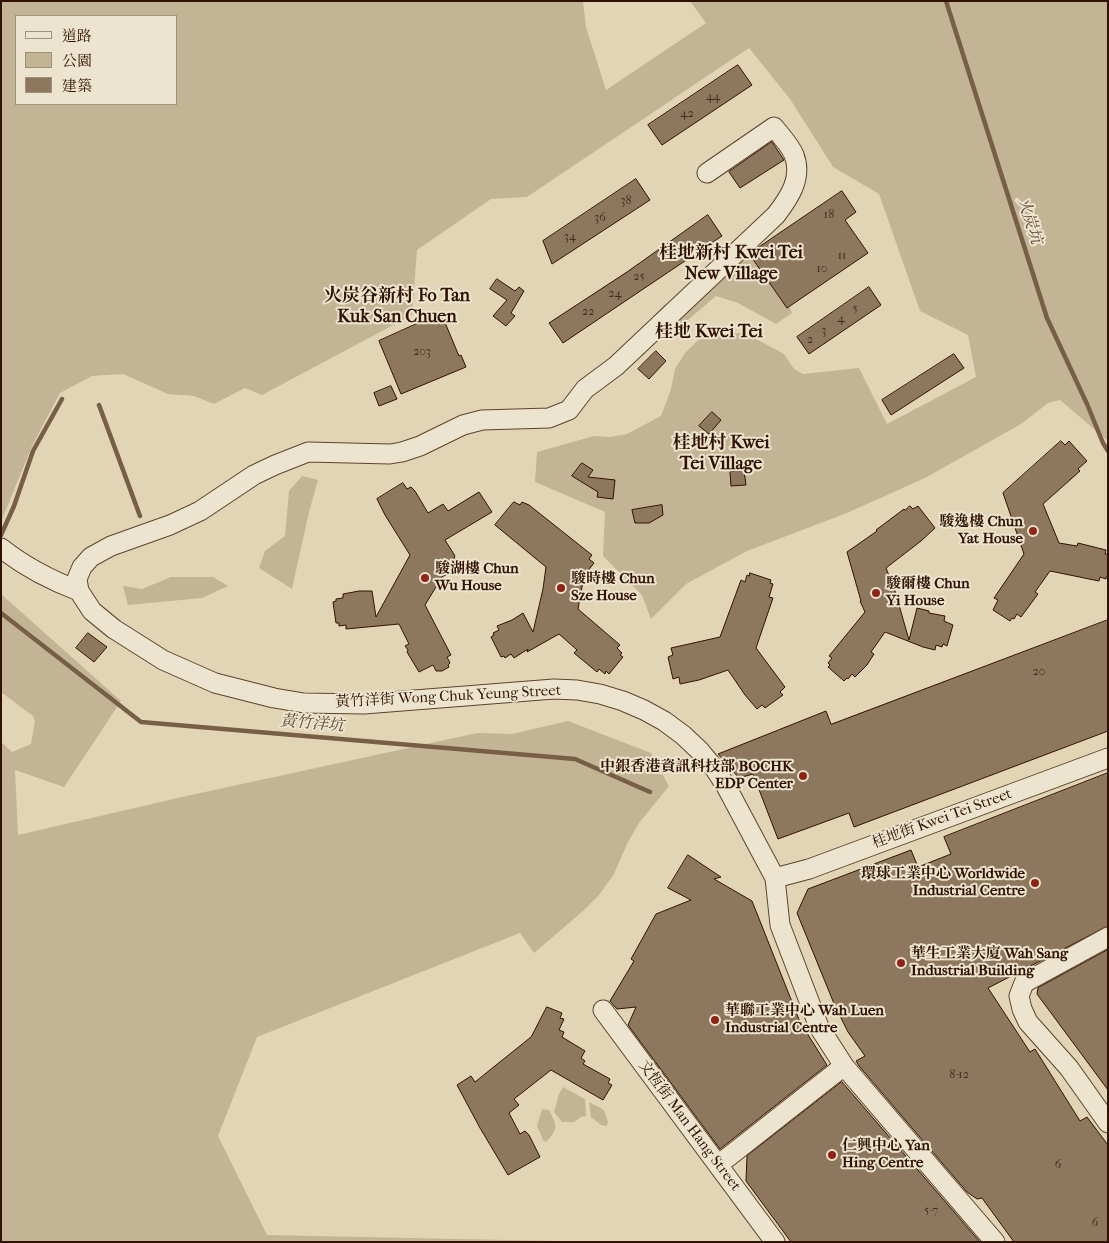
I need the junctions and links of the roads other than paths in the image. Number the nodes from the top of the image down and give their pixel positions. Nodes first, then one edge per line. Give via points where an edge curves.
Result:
1 (707, 173) dead end
2 (1, 548) edge
3 (78, 591) junction
4 (1108, 758) edge
5 (775, 878) junction
6 (1108, 937) edge
7 (603, 1010) dead end
8 (844, 1066) junction
9 (1108, 1123) edge
10 (718, 1165) junction
11 (775, 1242) edge
12 (995, 1242) edge

1 - 3 street via 774,127 794,155 796,176 790,198 776,216 616,366 585,389 569,410 549,418 482,420 402,452 308,452 285,460 254,475 200,510 91,557 77,579
2 - 3 street via 32,570
3 - 5 street, 黃竹洋街 Wong Chuk Yeung Street via 92,611 163,660 215,683 274,698 311,703 364,704 554,689 592,693 623,701 664,721 700,751 726,786
4 - 5 street, 桂地街 Kwei Tei Street via 809,869
5 - 8 street, 黃竹洋街 Wong Chuk Yeung Street via 780,925 819,1027
6 - 9 street via 1024,983 1019,996 1028,1022 1069,1068
7 - 10 street, 文恆街 Man Hang Street
8 - 10 street
8 - 12 street, 黃竹洋街 Wong Chuk Yeung Street
10 - 11 street, 文恆街 Man Hang Street

